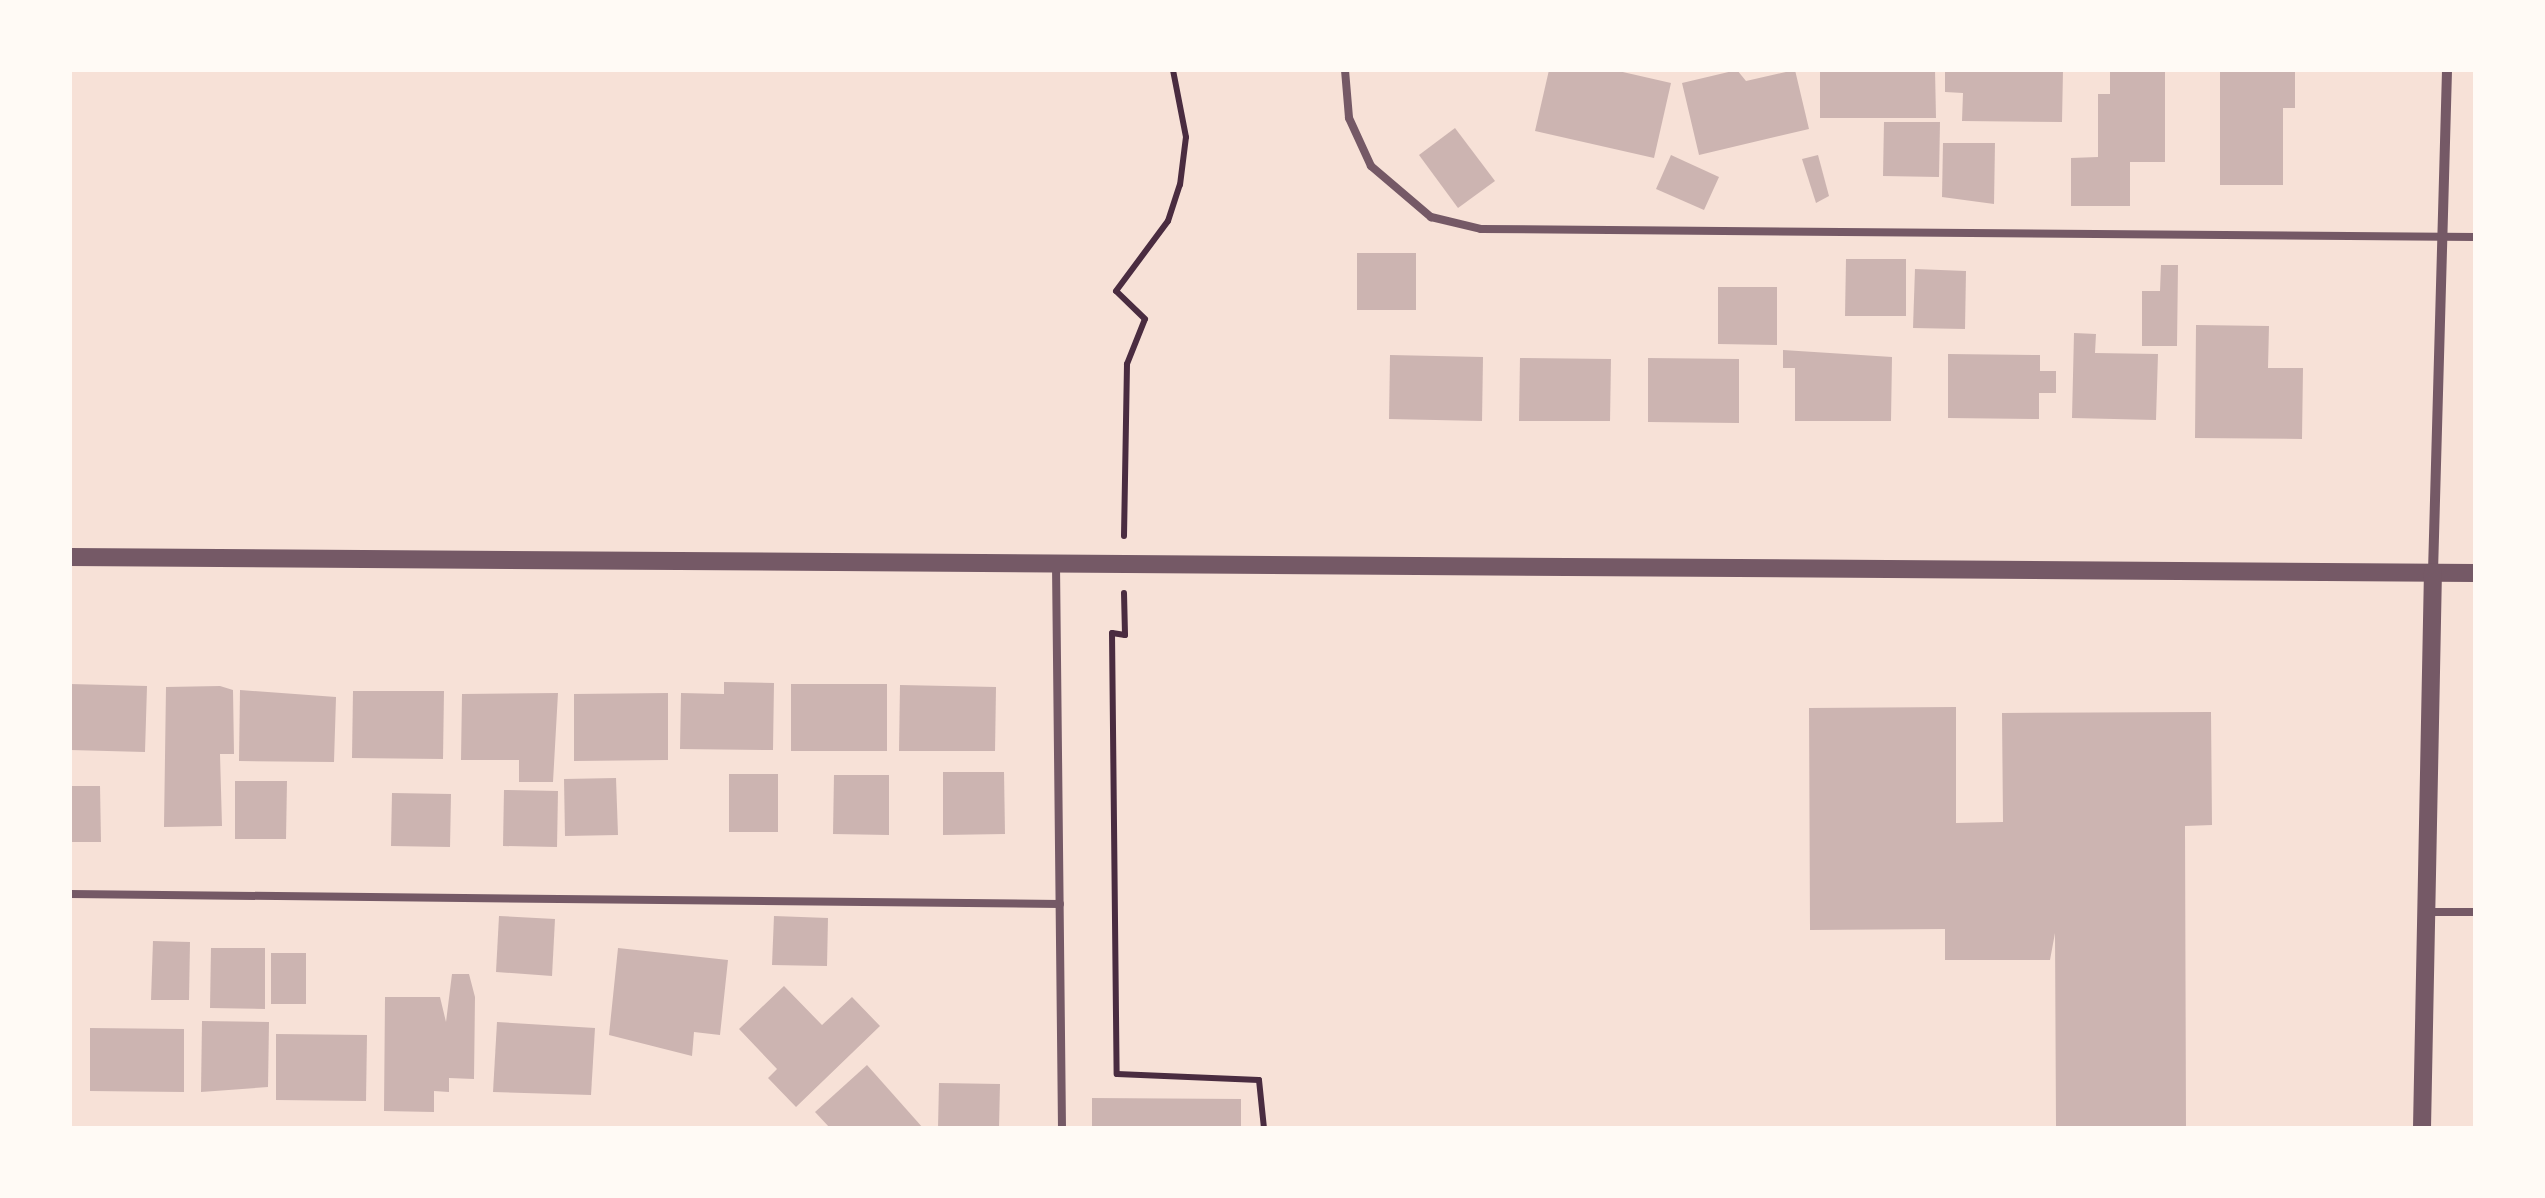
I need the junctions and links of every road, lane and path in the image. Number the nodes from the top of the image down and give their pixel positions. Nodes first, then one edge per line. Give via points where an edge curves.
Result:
1 (1173, 70) edge
2 (1345, 70) edge
3 (2447, 70) edge
4 (2445, 237) junction
5 (2475, 237) edge
6 (70, 557) edge
7 (1056, 564) junction
8 (1124, 565) junction
9 (2433, 572) junction
10 (2475, 573) edge
11 (70, 894) edge
12 (1060, 904) junction
13 (2428, 912) junction
14 (2475, 912) edge
15 (1062, 1128) edge
16 (1264, 1128) edge
17 (2422, 1128) edge

1 - 8 path via 1186,137 1180,185 1168,221 1116,291 1145,319 1127,364
2 - 4 lane via 1349,118 1371,166 1430,217 1480,229
3 - 4 street
4 - 5 lane
4 - 9 street
6 - 7 street
7 - 8 street
7 - 12 lane
8 - 9 street
8 - 16 path via 1125,634 1112,633 1117,1074 1259,1080
9 - 10 street
9 - 13 street
11 - 12 lane
12 - 15 lane
13 - 14 lane
13 - 17 street

